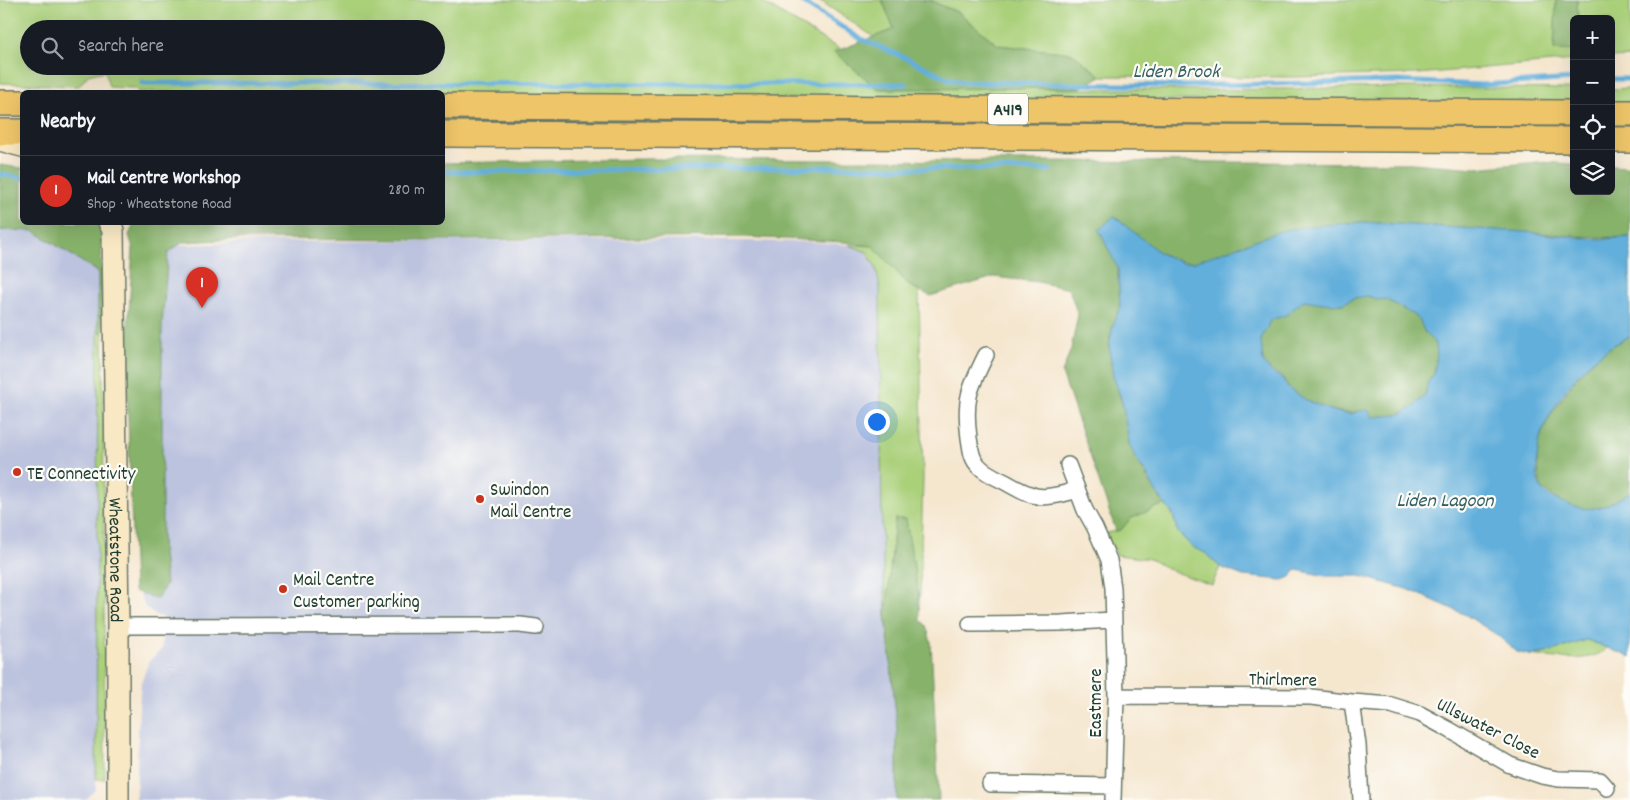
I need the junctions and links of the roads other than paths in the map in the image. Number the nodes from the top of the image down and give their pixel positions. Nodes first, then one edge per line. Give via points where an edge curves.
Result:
1 (0, 103) edge
2 (20, 104) edge
3 (445, 106) edge
4 (1570, 113) edge
5 (1615, 113) edge
6 (1630, 113) edge
7 (0, 132) edge
8 (20, 132) edge
9 (445, 134) edge
10 (0, 140) edge
11 (1570, 140) edge
12 (1615, 140) edge
13 (1630, 140) edge
14 (20, 145) edge
15 (113, 225) edge
16 (986, 355) dead end
17 (1068, 465) dead end
18 (1077, 490) junction
19 (1112, 620) junction
20 (970, 624) dead end
21 (118, 626) junction
22 (536, 628) dead end
23 (1116, 696) junction
24 (1352, 702) junction
25 (118, 776) junction
26 (990, 784) dead end
27 (1607, 788) dead end
28 (1113, 793) edge
29 (112, 800) edge
30 (118, 800) edge
31 (1361, 800) edge

1 - 2 highway
3 - 4 highway, A419
5 - 6 highway
7 - 8 highway
9 - 11 highway, A419
10 - 14 main road
12 - 13 highway
15 - 21 main road, Wheatstone Road
16 - 18 street via 972,382 967,401 966,419 973,459 980,468 1036,497 1051,498
17 - 18 street, Eastmere
18 - 19 street, Eastmere via 1109,560
19 - 20 street
19 - 23 street, Eastmere
21 - 22 street via 520,625
21 - 25 main road, Wheatstone Road
23 - 24 street, Thirlmere via 1311,697
23 - 28 street, Eastmere
24 - 27 street, Ullswater Close via 1391,705 1420,714 1510,765 1558,779 1600,780
24 - 31 street
25 - 29 main road
25 - 30 main road, Wheatstone Road
26 - 28 street, Eastmere

